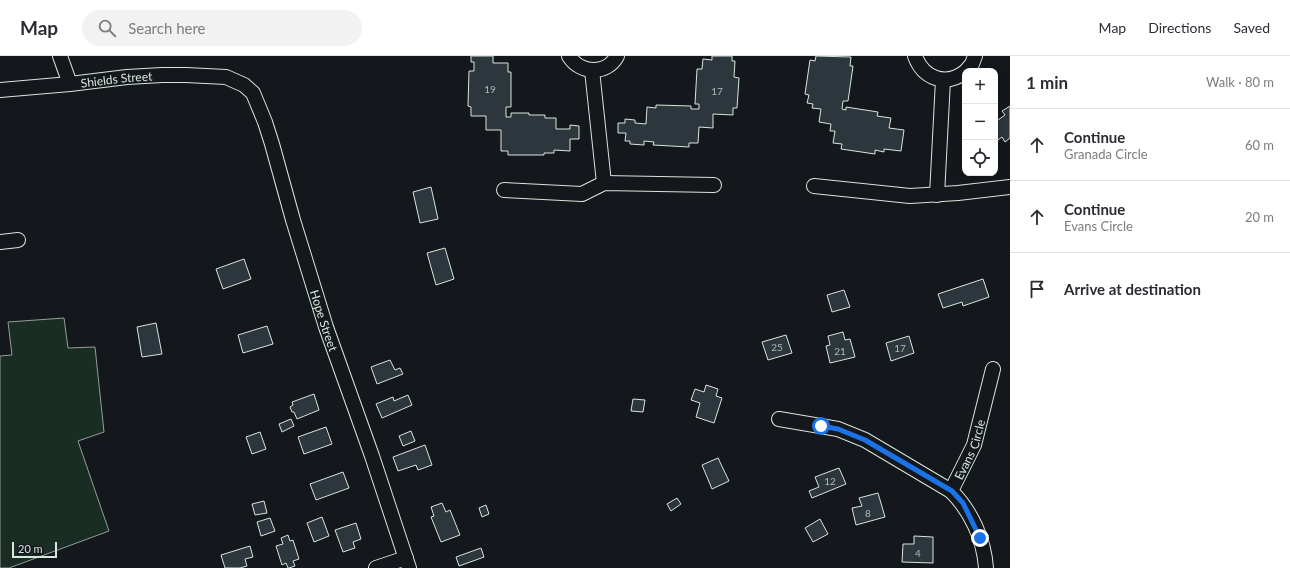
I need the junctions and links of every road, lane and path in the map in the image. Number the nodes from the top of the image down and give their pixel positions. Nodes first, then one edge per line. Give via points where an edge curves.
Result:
1 (60, 56) edge
2 (569, 56) edge
3 (617, 56) edge
4 (915, 56) edge
5 (975, 56) edge
6 (969, 68) edge
7 (592, 70) junction
8 (962, 73) edge
9 (234, 80) joint
10 (944, 80) junction
11 (70, 84) junction
12 (0, 90) edge
13 (604, 183) junction
14 (714, 185) dead end
15 (814, 186) dead end
16 (1010, 187) edge
17 (504, 190) dead end
18 (937, 194) junction
19 (18, 240) dead end
20 (0, 242) edge
21 (993, 369) dead end
22 (779, 419) dead end
23 (952, 491) junction
24 (408, 563) edge
25 (376, 568) edge
26 (986, 568) edge

1 - 11 street
2 - 7 street via 577,65
3 - 7 street via 609,66
4 - 10 street via 924,72 933,78
5 - 6 street
7 - 13 street
8 - 10 street
9 - 11 street, Shields Street via 226,77 162,75
9 - 24 street, Hope Street via 253,93 265,122 326,327
10 - 18 street
11 - 12 street, Shields Street
13 - 14 street
13 - 17 street via 582,194
15 - 18 street via 910,196
16 - 18 street
19 - 20 street
21 - 23 street, Evans Circle via 974,445
22 - 23 street via 827,427 865,440
23 - 26 street, Evans Circle via 963,503 973,522 980,538
24 - 25 street

